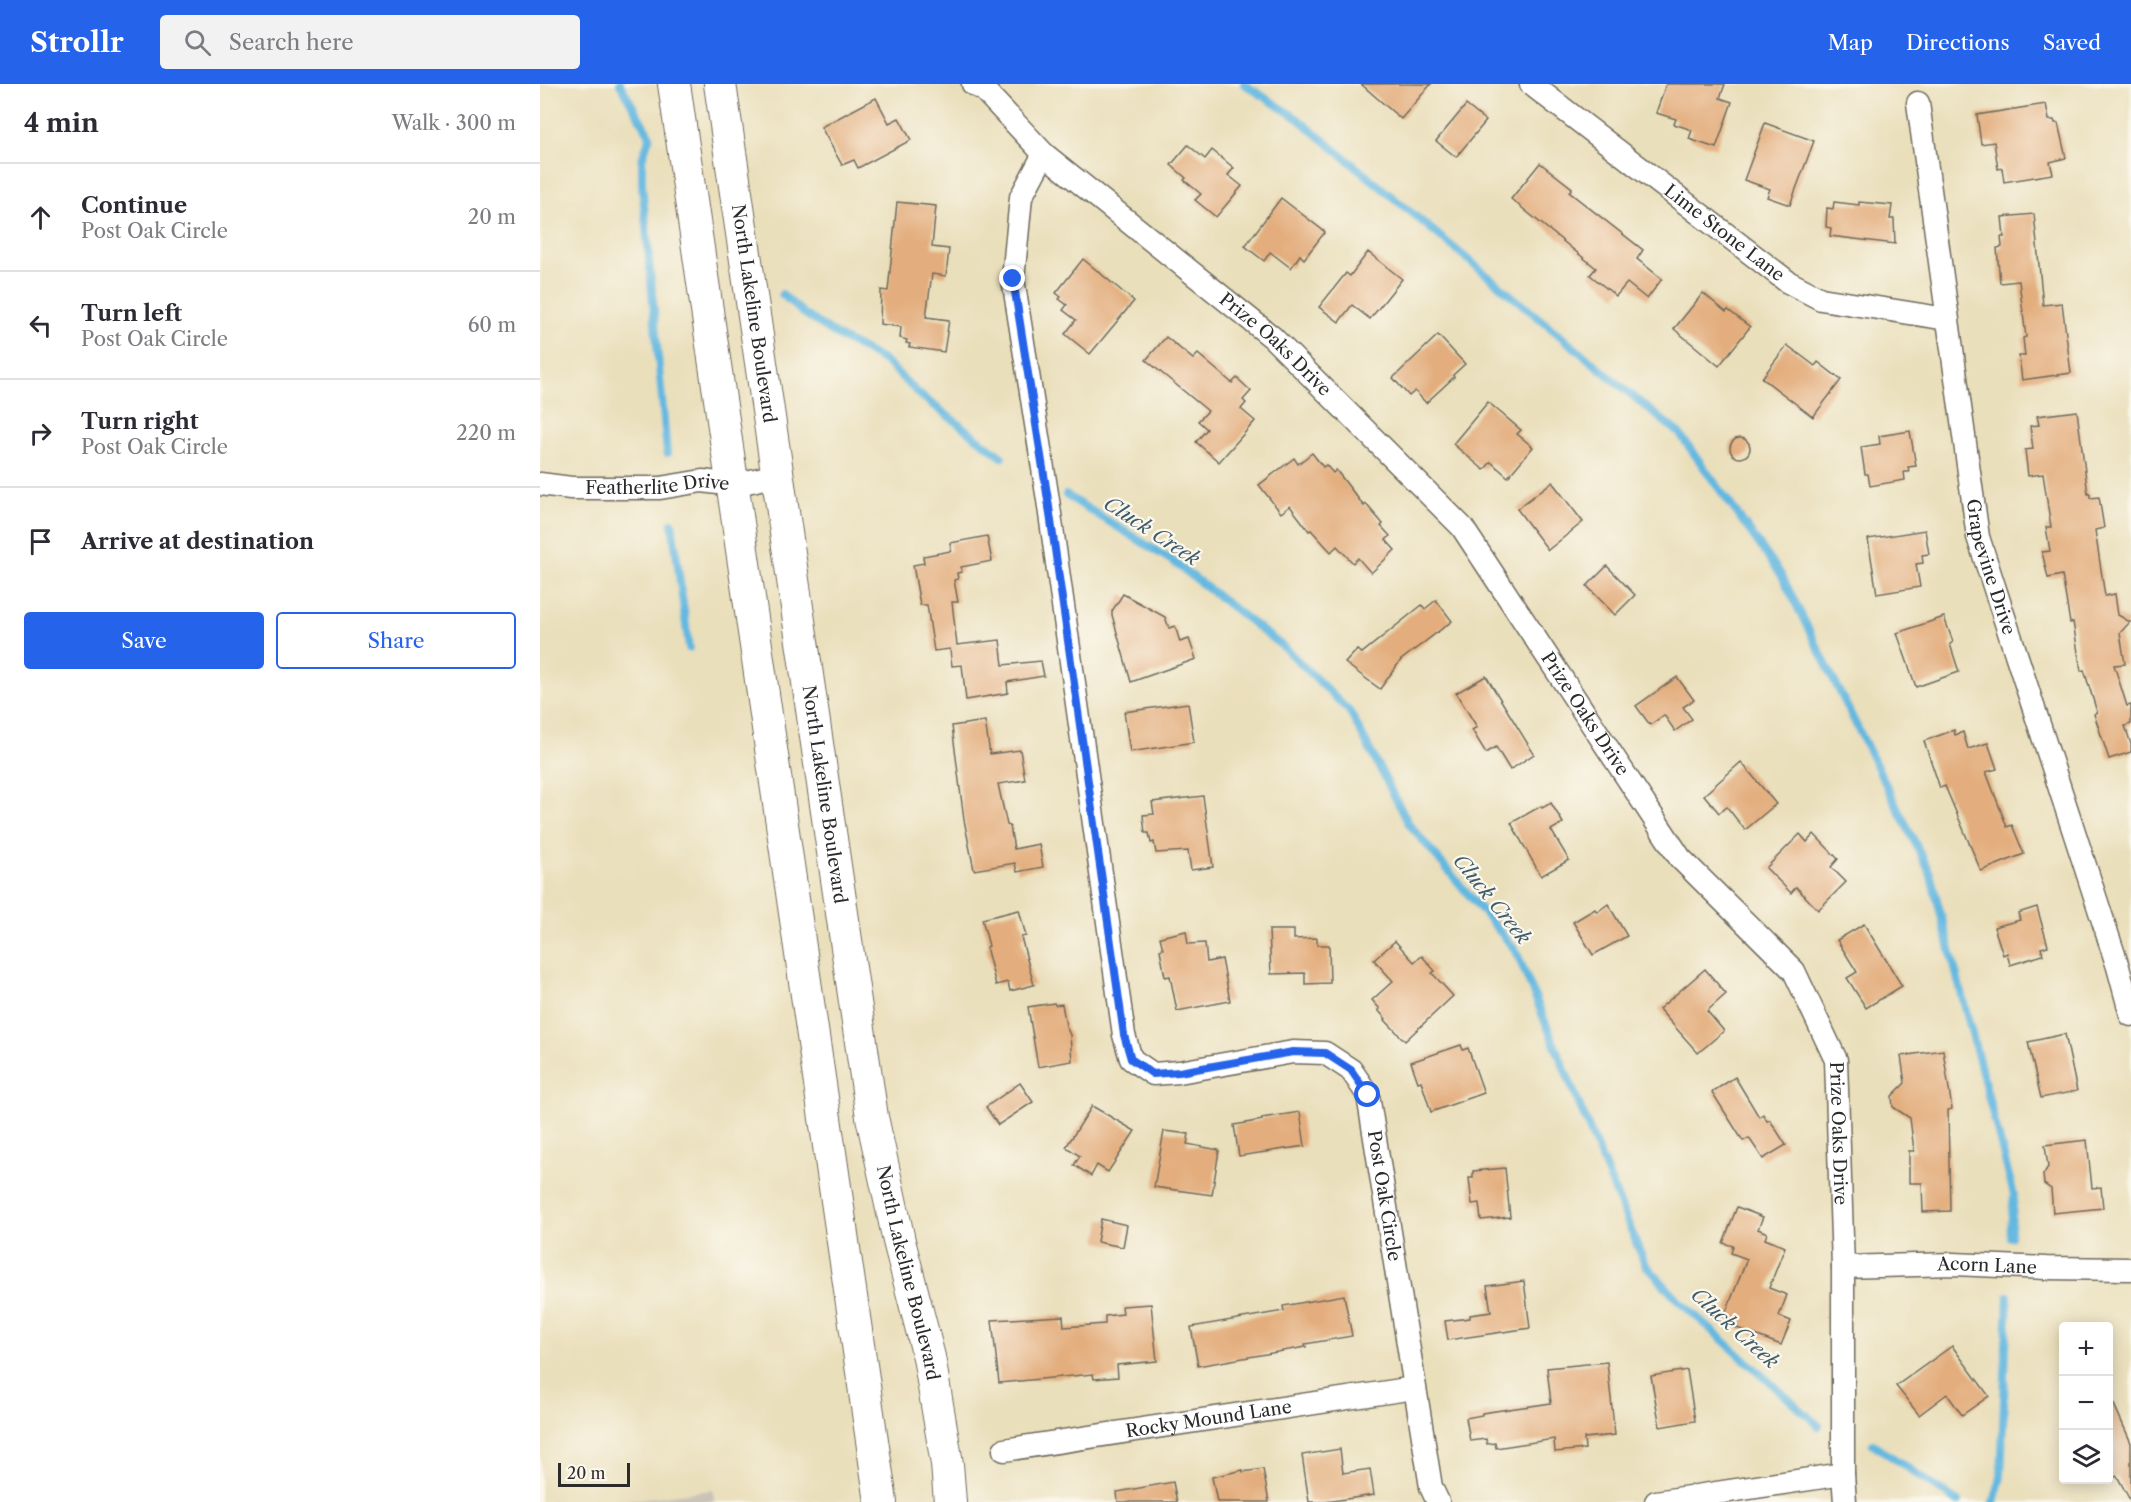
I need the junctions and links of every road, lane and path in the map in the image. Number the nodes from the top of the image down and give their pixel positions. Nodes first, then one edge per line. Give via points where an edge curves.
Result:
1 (674, 84) edge
2 (720, 84) edge
3 (1531, 84) edge
4 (981, 86) edge
5 (1918, 103) dead end
6 (1044, 154) junction
7 (1947, 319) junction
8 (777, 475) junction
9 (540, 483) edge
10 (734, 484) junction
11 (847, 939) junction
12 (799, 943) junction
13 (2131, 1015) edge
14 (1843, 1267) junction
15 (2131, 1269) edge
16 (1414, 1388) junction
17 (1004, 1450) dead end
18 (1843, 1474) junction
19 (881, 1502) edge
20 (950, 1502) edge
21 (1438, 1502) edge
22 (1656, 1502) edge
23 (1845, 1502) edge

1 - 10 main road
2 - 8 main road, North Lakeline Boulevard
3 - 7 street, Lime Stone Lane via 1788,282 1821,299
4 - 6 street, Prize Oaks Drive
5 - 7 street, Grapevine Drive
6 - 14 street, Prize Oaks Drive via 1272,337 1462,527 1680,858 1794,971 1836,1060
6 - 16 street, Post Oak Circle via 1021,197 1013,279 1124,1035 1131,1059 1153,1074 1293,1052 1325,1053 1351,1070 1368,1095
7 - 13 street, Grapevine Drive via 1978,537
8 - 10 street, Featherlite Drive
8 - 11 main road, North Lakeline Boulevard
9 - 10 street, Featherlite Drive via 571,488 660,488 702,481
10 - 12 main road
11 - 12 main road
11 - 20 main road, North Lakeline Boulevard via 872,1117 898,1241 929,1357
12 - 19 main road
14 - 15 street, Acorn Lane via 1953,1264
14 - 18 street, Prize Oaks Drive
16 - 17 street, Rocky Mound Lane
16 - 21 street, Post Oak Circle via 1431,1487
18 - 22 street
18 - 23 street, Prize Oaks Drive

